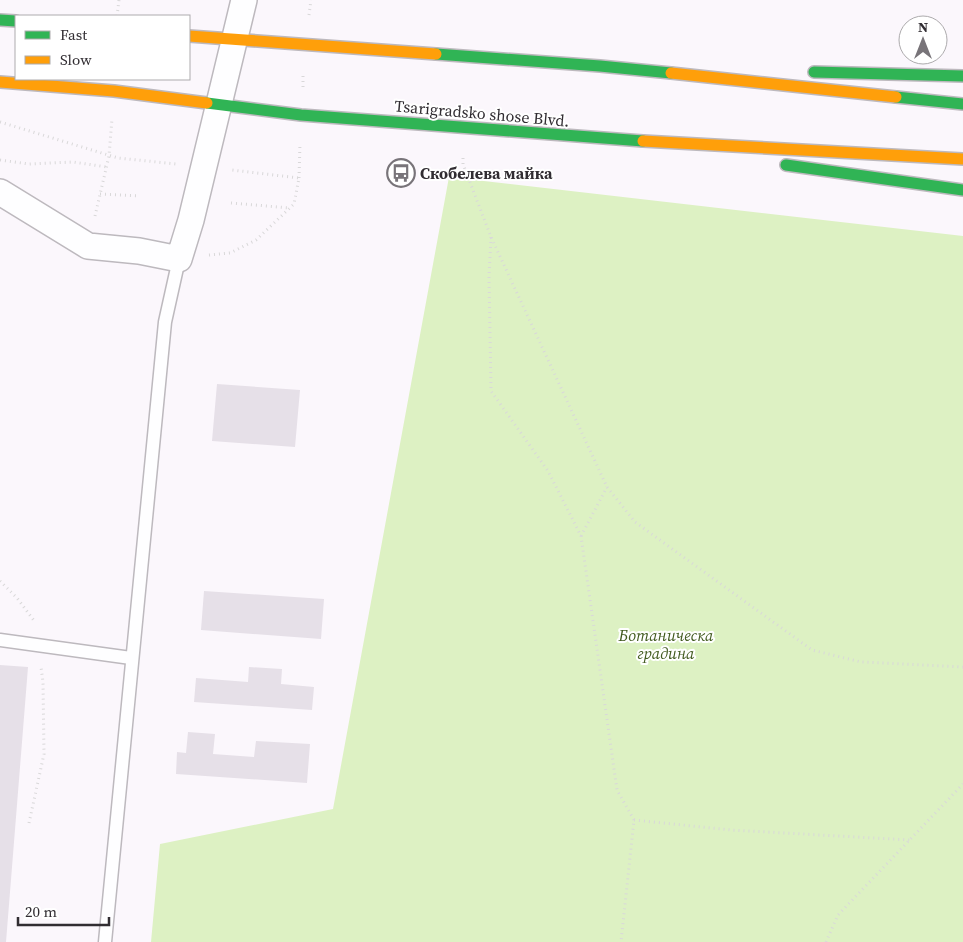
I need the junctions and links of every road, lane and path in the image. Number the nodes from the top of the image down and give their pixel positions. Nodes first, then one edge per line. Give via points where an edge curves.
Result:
1 (119, 0) edge
2 (244, 0) edge
3 (118, 15) edge
4 (0, 20) edge
5 (15, 21) edge
6 (190, 36) edge
7 (234, 40) junction
8 (600, 66) junction
9 (757, 71) dead end
10 (806, 72) dead end
11 (963, 76) edge
12 (0, 82) edge
13 (963, 104) edge
14 (218, 106) junction
15 (0, 122) edge
16 (462, 127) junction
17 (592, 138) junction
18 (109, 156) junction
19 (730, 157) dead end
20 (963, 159) edge
21 (0, 160) edge
22 (779, 164) dead end
23 (204, 166) junction
24 (107, 167) junction
25 (963, 190) edge
26 (0, 192) edge
27 (100, 194) junction
28 (138, 196) dead end
29 (231, 203) dead end
30 (290, 208) junction
31 (491, 237) junction
32 (88, 246) junction
33 (180, 259) junction
34 (607, 487) junction
35 (580, 536) junction
36 (0, 581) edge
37 (0, 640) edge
38 (38, 644) junction
39 (131, 658) junction
40 (963, 667) edge
41 (963, 784) edge
42 (634, 820) junction
43 (29, 823) dead end
44 (910, 840) junction
45 (105, 942) edge
46 (621, 942) edge
47 (826, 942) edge

1 - 3 path
2 - 7 street
4 - 5 main road
6 - 7 main road
7 - 8 main road
7 - 14 street
8 - 9 main road
8 - 13 main road
10 - 11 main road
12 - 14 main road, Tsarigradsko shose Blvd. via 114,91
14 - 16 main road, Tsarigradsko shose Blvd.
14 - 23 street
15 - 18 path
16 - 17 main road, Tsarigradsko shose Blvd.
16 - 31 path via 463,164
17 - 19 main road
17 - 20 main road, Tsarigradsko shose Blvd.
18 - 23 path
18 - 24 path
21 - 24 path via 29,164 73,162
22 - 25 main road
23 - 30 path via 299,178 294,204
23 - 33 street
24 - 27 path
26 - 32 street
27 - 28 path
27 - 32 path
29 - 30 path
30 - 33 path via 256,240 230,253
31 - 34 path
31 - 35 path via 491,390 548,472
32 - 33 street
33 - 39 lane via 165,322
34 - 35 path
34 - 40 path via 636,522 812,650 861,662
35 - 42 path via 617,790
36 - 38 path via 36,623
37 - 38 lane
38 - 39 lane
38 - 43 path via 43,682 44,754
39 - 45 lane
41 - 44 path
42 - 44 path via 731,830
42 - 46 path
44 - 47 path via 838,915

